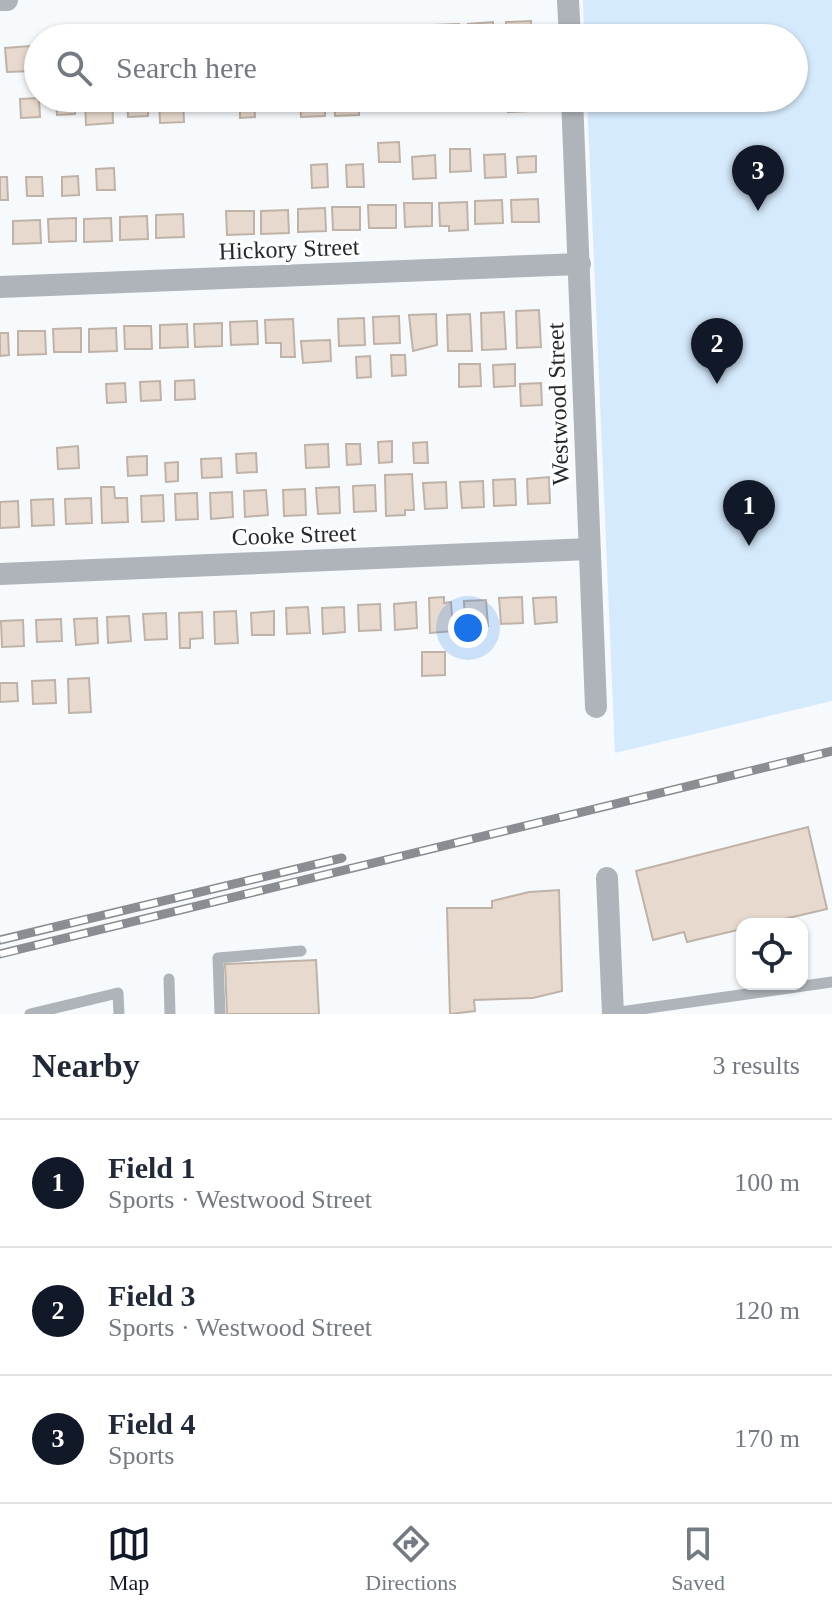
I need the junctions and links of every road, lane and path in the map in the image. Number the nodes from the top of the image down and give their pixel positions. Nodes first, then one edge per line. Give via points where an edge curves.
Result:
1 (0, 0) edge
2 (7, 0) edge
3 (568, 0) edge
4 (569, 24) edge
5 (573, 112) edge
6 (580, 264) junction
7 (0, 287) edge
8 (589, 549) junction
9 (0, 574) edge
10 (596, 707) dead end
11 (607, 878) dead end
12 (301, 951) dead end
13 (169, 979) dead end
14 (832, 982) edge
15 (30, 1014) edge
16 (119, 1014) edge
17 (170, 1014) edge
18 (220, 1014) edge
19 (612, 1014) edge

1 - 2 street
3 - 4 street
5 - 6 street, Westwood Street
6 - 7 street, Hickory Street
6 - 8 street, Westwood Street
8 - 9 street, Cooke Street
8 - 10 street, Westwood Street
11 - 19 street
12 - 18 lane via 218,958
13 - 17 lane
14 - 19 lane
15 - 16 lane via 118,993

